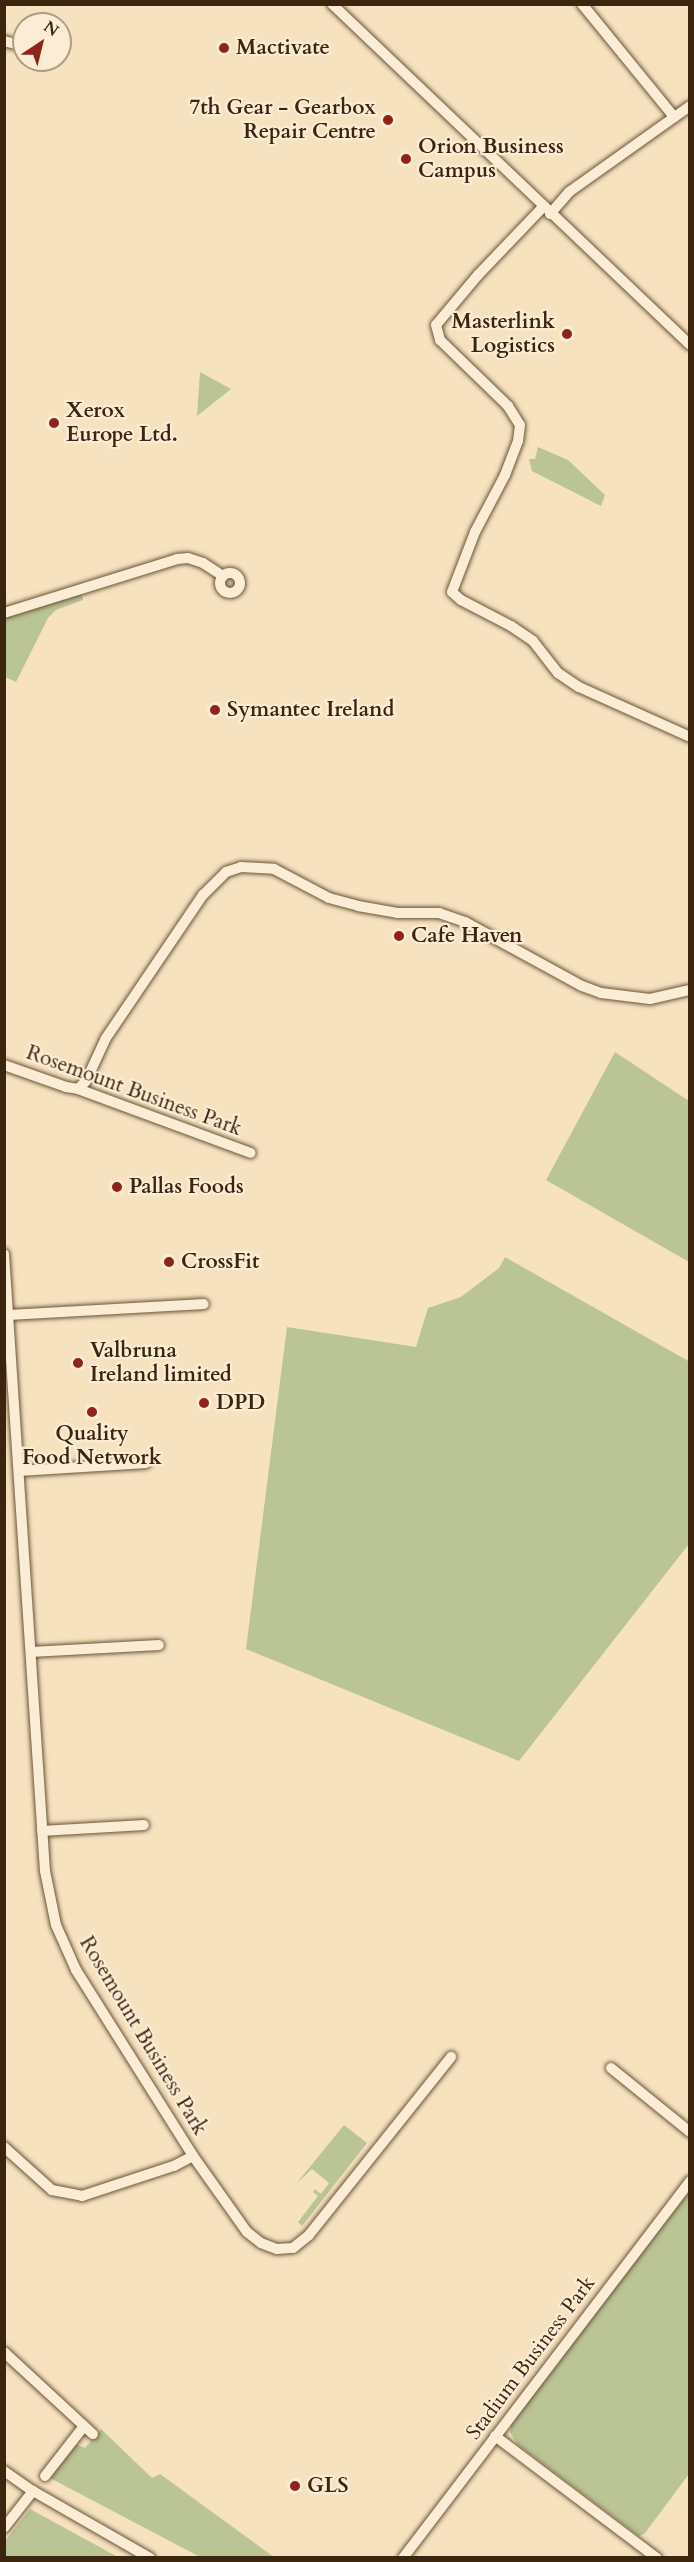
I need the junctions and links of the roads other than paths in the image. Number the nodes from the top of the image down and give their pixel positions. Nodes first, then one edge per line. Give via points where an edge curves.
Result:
1 (332, 4) edge
2 (582, 4) edge
3 (690, 106) edge
4 (674, 117) junction
5 (546, 211) junction
6 (690, 345) edge
7 (223, 576) dead end
8 (4, 612) edge
9 (690, 737) edge
10 (690, 990) edge
11 (4, 1065) edge
12 (78, 1089) junction
13 (251, 1153) dead end
14 (4, 1254) edge
15 (204, 1304) dead end
16 (9, 1315) junction
17 (146, 1463) dead end
18 (20, 1471) junction
19 (159, 1645) dead end
20 (32, 1652) junction
21 (144, 1825) dead end
22 (42, 1831) junction
23 (451, 2057) dead end
24 (611, 2068) dead end
25 (690, 2132) edge
26 (4, 2147) edge
27 (193, 2156) junction
28 (690, 2181) edge
29 (4, 2352) edge
30 (84, 2426) junction
31 (93, 2434) dead end
32 (495, 2436) junction
33 (4, 2471) edge
34 (45, 2476) dead end
35 (33, 2491) junction
36 (4, 2528) edge
37 (150, 2558) edge
38 (403, 2558) edge
39 (657, 2558) edge

1 - 5 street
2 - 4 street
3 - 4 street
4 - 5 street
5 - 6 street
5 - 9 street via 478,275 436,325 440,340 508,406 520,424 505,475 475,532 452,592 532,641 558,673 579,687
7 - 8 street via 203,563 177,559
10 - 12 street via 650,999 601,993 465,922 439,913 397,913 358,906 329,898 274,869 241,867 220,877 203,895 106,1038 86,1081
11 - 12 street, Rosemount Business Park
12 - 13 street, Rosemount Business Park
14 - 16 street, Rosemount Business Park
15 - 16 street
16 - 18 street, Rosemount Business Park
17 - 18 street
18 - 20 street, Rosemount Business Park
19 - 20 street
20 - 22 street, Rosemount Business Park
21 - 22 street
22 - 27 street, Rosemount Business Park via 50,1897 76,1971
23 - 27 street, Rosemount Business Park via 309,2235 294,2247 277,2249 254,2238
24 - 25 street
26 - 27 street, Rosemount Business Park via 52,2190 82,2196
28 - 32 street, Stadium Business Park
29 - 30 street
30 - 31 street
30 - 34 street
32 - 38 street, Stadium Business Park
32 - 39 street
33 - 35 street
35 - 36 street
35 - 37 street

